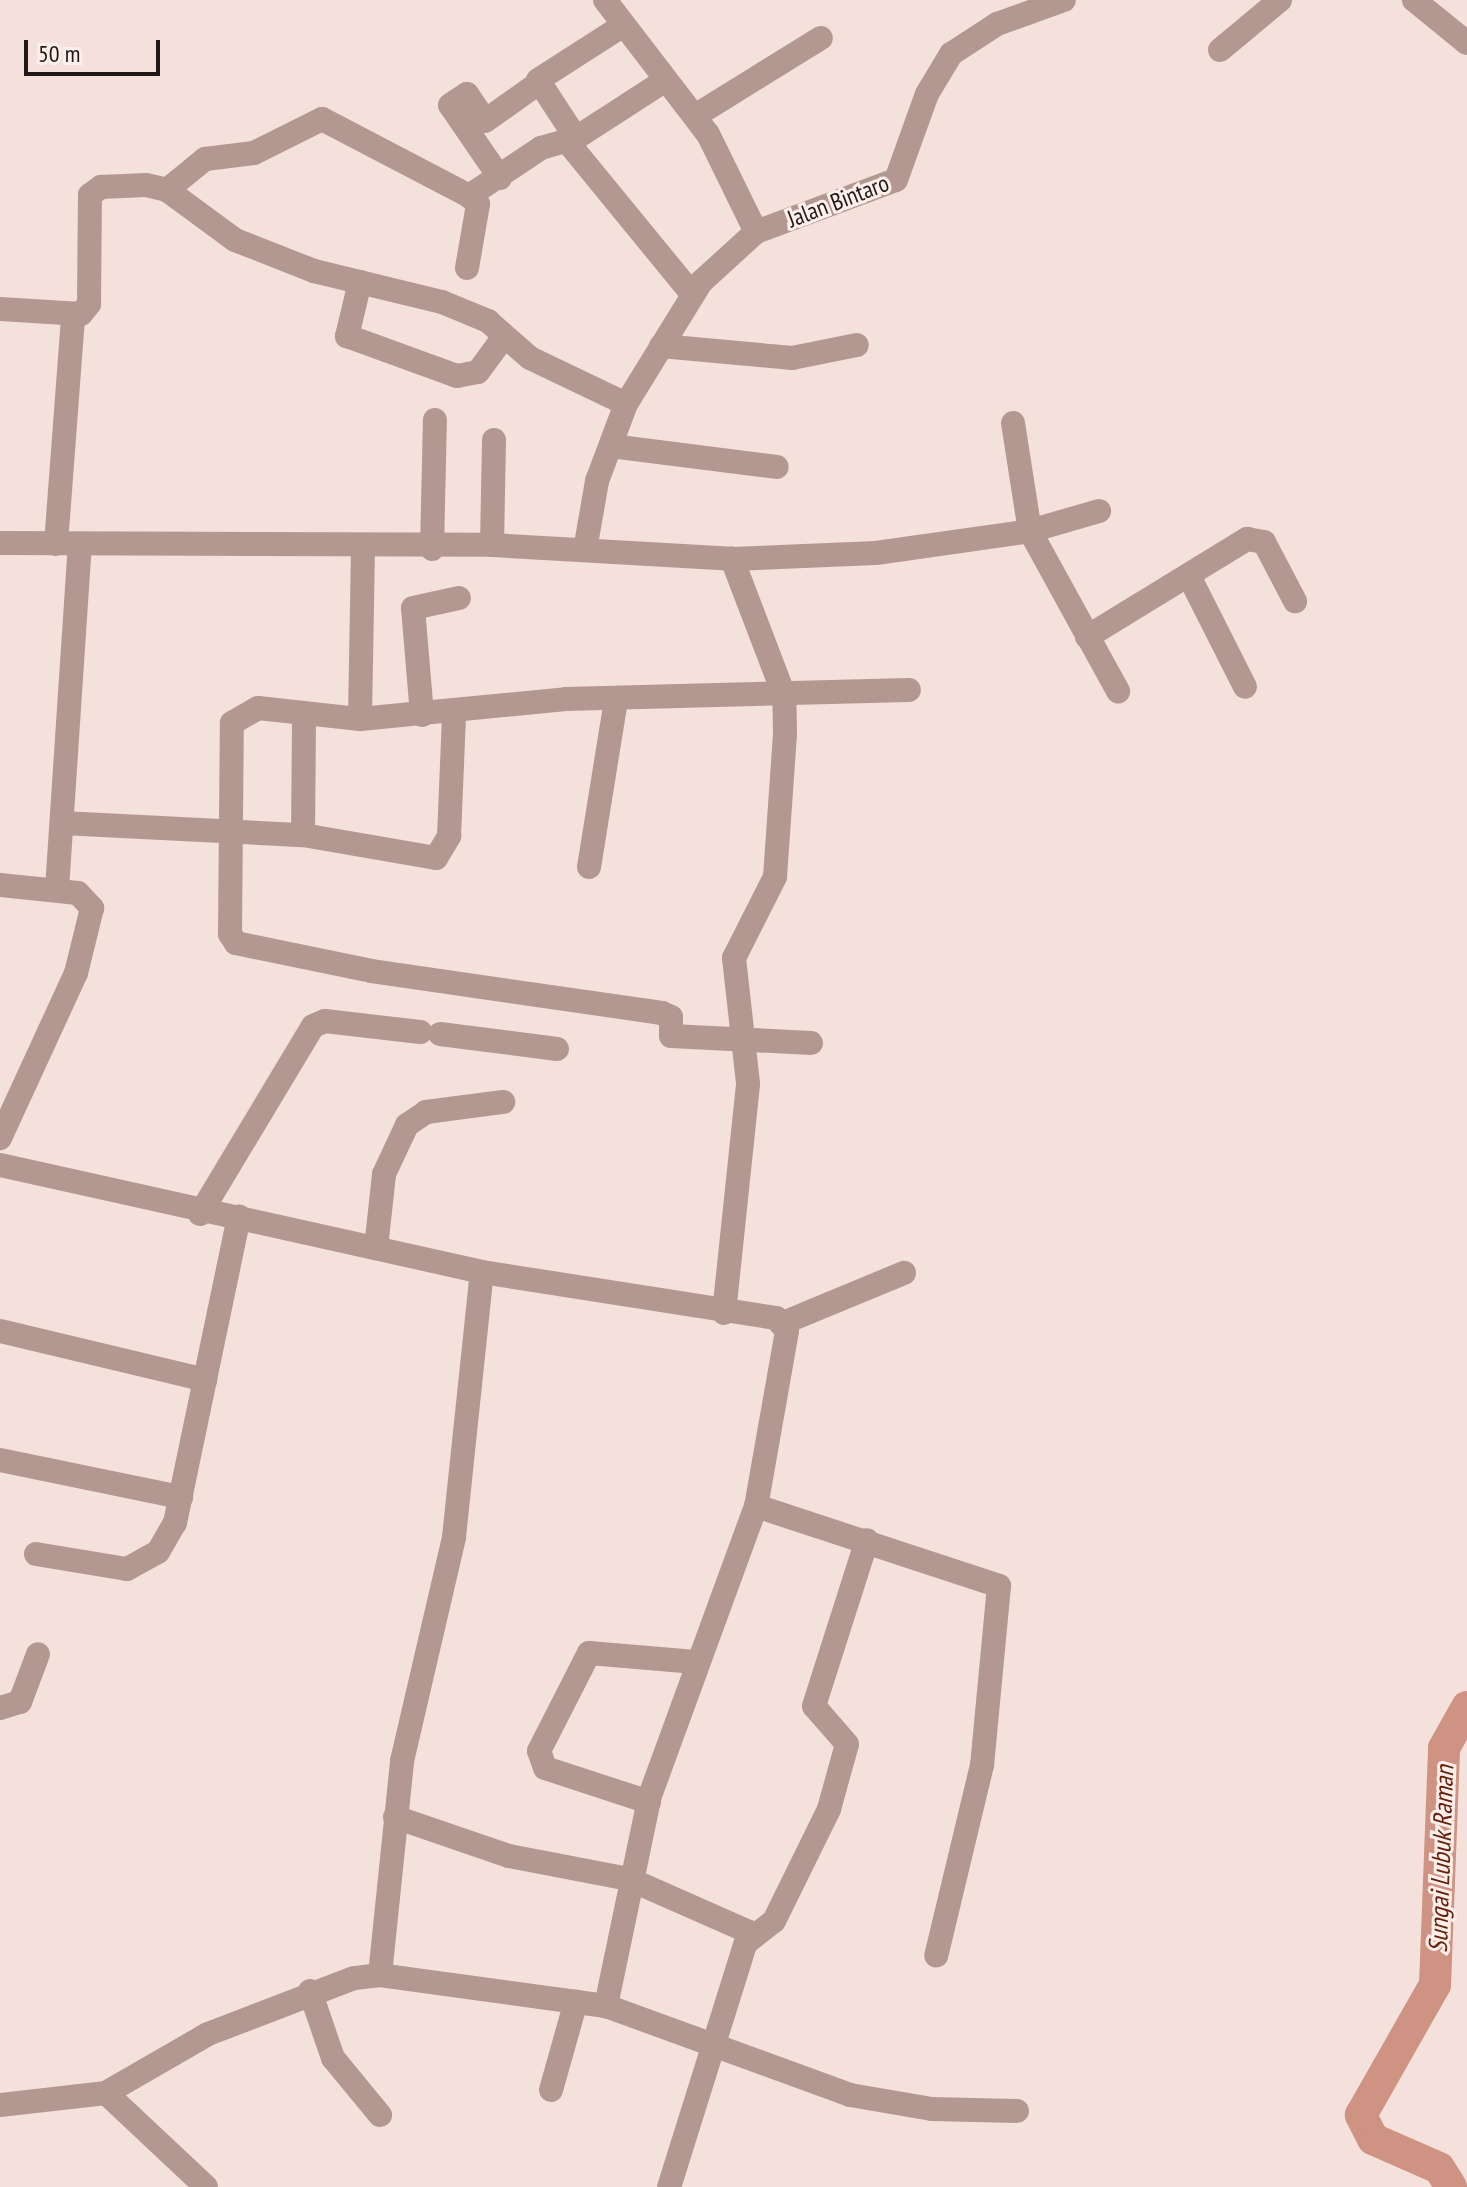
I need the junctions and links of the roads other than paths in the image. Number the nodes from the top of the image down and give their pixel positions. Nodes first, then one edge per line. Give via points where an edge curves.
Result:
1 (605, 0) edge
2 (1064, 0) edge
3 (1280, 0) edge
4 (1414, 0) edge
5 (622, 26) junction
6 (821, 38) dead end
7 (1467, 43) edge
8 (1220, 50) dead end
9 (664, 81) junction
10 (537, 84) junction
11 (695, 116) junction
12 (571, 139) junction
13 (500, 178) junction
14 (167, 190) junction
15 (469, 196) junction
16 (756, 232) junction
17 (467, 268) dead end
18 (360, 282) junction
19 (692, 294) junction
20 (0, 309) edge
21 (73, 316) junction
22 (503, 338) junction
23 (857, 345) dead end
24 (661, 346) junction
25 (626, 404) junction
26 (435, 420) dead end
27 (1013, 423) dead end
28 (494, 440) dead end
29 (611, 446) junction
30 (777, 467) dead end
31 (1099, 511) dead end
32 (1030, 531) junction
33 (0, 543) edge
34 (68, 544) junction
35 (492, 545) junction
36 (432, 549) junction
37 (363, 550) junction
38 (585, 550) junction
39 (732, 559) junction
40 (1189, 576) junction
41 (459, 598) dead end
42 (1295, 601) dead end
43 (1087, 637) junction
44 (1245, 687) dead end
45 (909, 690) dead end
46 (1118, 691) dead end
47 (784, 695) junction
48 (616, 701) junction
49 (304, 713) junction
50 (422, 715) junction
51 (454, 715) junction
52 (360, 719) junction
53 (62, 823) junction
54 (228, 832) junction
55 (303, 835) junction
56 (589, 867) dead end
57 (0, 885) edge
58 (57, 889) junction
59 (747, 1040) junction
60 (811, 1043) dead end
61 (557, 1049) dead end
62 (503, 1102) dead end
63 (0, 1138) edge
64 (0, 1165) edge
65 (200, 1214) junction
66 (239, 1217) junction
67 (376, 1248) junction
68 (482, 1272) junction
69 (904, 1273) dead end
70 (724, 1313) junction
71 (783, 1323) junction
72 (0, 1331) edge
73 (205, 1380) junction
74 (0, 1460) edge
75 (181, 1497) junction
76 (756, 1506) junction
77 (867, 1540) junction
78 (36, 1554) dead end
79 (38, 1654) dead end
80 (696, 1662) junction
81 (0, 1708) edge
82 (649, 1802) junction
83 (395, 1817) junction
84 (629, 1879) junction
85 (747, 1942) junction
86 (936, 1956) dead end
87 (380, 1975) junction
88 (310, 1991) junction
89 (576, 2001) junction
90 (606, 2006) junction
91 (713, 2045) junction
92 (551, 2090) dead end
93 (106, 2093) junction
94 (0, 2105) edge
95 (1017, 2111) dead end
96 (380, 2115) dead end
97 (206, 2187) edge
98 (669, 2187) edge

1 - 5 street
2 - 16 street, Jalan Bintaro via 997,24 951,54 927,94 896,180
3 - 8 street
4 - 7 street
5 - 9 street
5 - 10 street
6 - 11 street
9 - 11 street
9 - 12 street
10 - 12 street
10 - 13 street via 485,121 467,94 450,105
11 - 16 street via 740,187
12 - 13 street
12 - 19 street
13 - 15 street
14 - 15 street via 205,159 254,153 322,119
14 - 18 street via 235,240
14 - 21 street via 101,187 90,195 89,304
15 - 17 street via 478,204 468,233
16 - 19 street
18 - 22 street via 442,302 488,321
18 - 22 street via 347,336 457,376 478,372
19 - 24 street
20 - 21 street
21 - 34 street
22 - 25 street
23 - 24 street via 792,358
24 - 25 street
25 - 29 street
26 - 36 street
27 - 32 street
28 - 35 street
29 - 30 street
29 - 38 street
31 - 32 street
32 - 39 street via 876,553
32 - 43 street
33 - 34 street
34 - 37 street
34 - 53 street
35 - 36 street
35 - 38 street
36 - 37 street
37 - 52 street
38 - 39 street
39 - 47 street
40 - 42 street via 1247,539 1260,539
40 - 43 street
40 - 44 street
41 - 50 street via 413,608
43 - 46 street
45 - 47 street
47 - 48 street
47 - 59 street via 775,877 734,958
48 - 51 street via 566,699
48 - 56 street
49 - 52 street
49 - 54 street via 258,708 235,716
49 - 55 street
50 - 51 street
50 - 52 street
51 - 55 street via 449,836 441,856
53 - 54 street
53 - 58 street
54 - 55 street
54 - 59 street via 230,934 236,943 372,971 662,1013 671,1017 671,1036
57 - 58 street
58 - 63 street via 88,899 89,933
59 - 60 street
59 - 70 street
61 - 65 street via 325,1021 313,1026
62 - 67 street via 426,1112 407,1125 384,1174
64 - 65 street
65 - 66 street
66 - 67 street
66 - 73 street
67 - 68 street
68 - 70 street
68 - 83 street via 454,1537
69 - 71 street
70 - 71 street
71 - 76 street
72 - 73 street
73 - 75 street
74 - 75 street
75 - 78 street via 175,1523 145,1564 104,1569
76 - 77 street
76 - 80 street
77 - 85 street via 814,1706 847,1744 829,1809 774,1921
77 - 86 street via 990,1577 1003,1600 982,1765
79 - 81 street via 20,1702
80 - 82 street
80 - 82 street via 589,1653 539,1751 545,1768
82 - 84 street
83 - 84 street via 509,1856
83 - 87 street
84 - 85 street via 747,1929
84 - 90 street
85 - 91 street
87 - 88 street
87 - 89 street
88 - 93 street via 208,2034
88 - 96 street via 333,2058
89 - 90 street
89 - 92 street
90 - 91 street
91 - 95 street via 850,2095 932,2109
91 - 98 street
93 - 94 street
93 - 97 street

